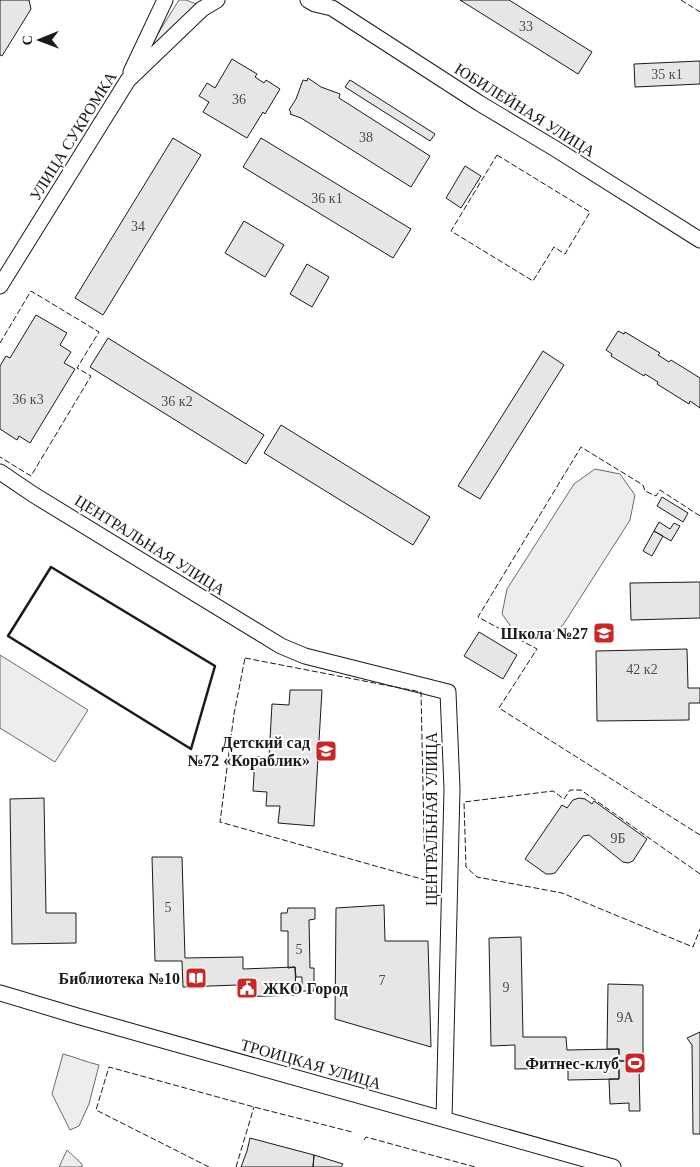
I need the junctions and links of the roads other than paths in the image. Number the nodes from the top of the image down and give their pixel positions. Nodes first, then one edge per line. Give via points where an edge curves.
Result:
1 (165, 0) edge
2 (217, 0) edge
3 (308, 0) edge
4 (330, 4) edge
5 (128, 80) junction
6 (700, 240) edge
7 (0, 286) edge
8 (0, 472) edge
9 (0, 993) edge
10 (444, 1119) junction
11 (613, 1167) edge

1 - 5 street
2 - 5 street, УЛИЦА СУКРОМКА via 202,9
3 - 4 street, ЮБИЛЕЙНАЯ УЛИЦА via 315,4
4 - 6 street, ЮБИЛЕЙНАЯ УЛИЦА via 479,103
5 - 7 street, УЛИЦА СУКРОМКА
8 - 10 street, ЦЕНТРАЛЬНАЯ УЛИЦА via 281,646 305,656 448,692 452,789
9 - 10 street, ТРОИЦКАЯ УЛИЦА
10 - 11 street, ТРОИЦКАЯ УЛИЦА

